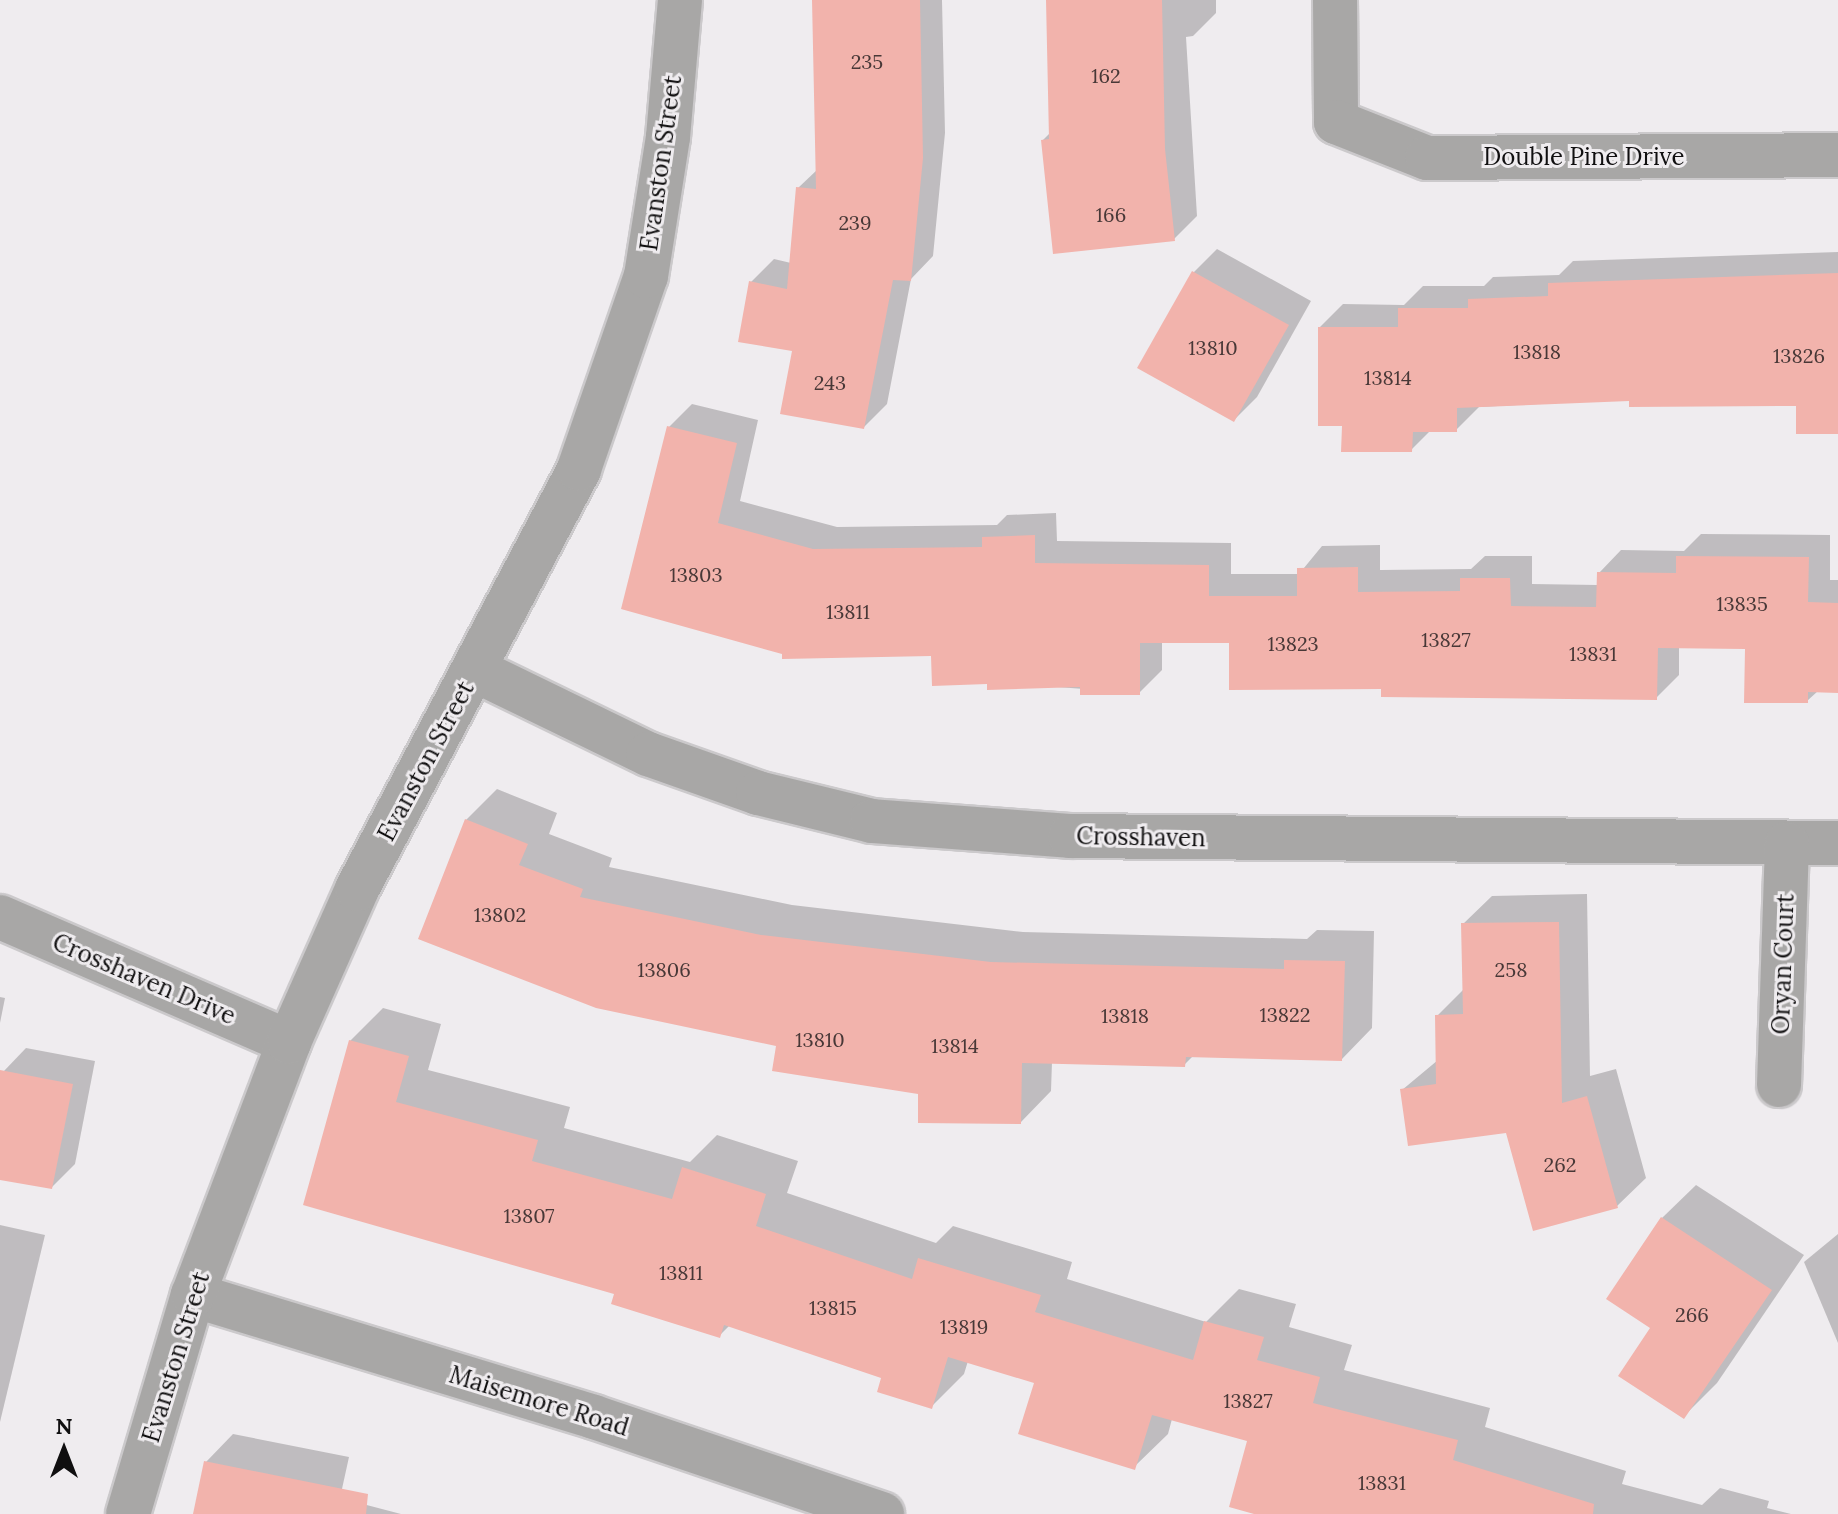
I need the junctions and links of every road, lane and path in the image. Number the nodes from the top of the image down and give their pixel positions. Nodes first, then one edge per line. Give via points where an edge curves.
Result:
1 (680, 0) edge
2 (1335, 0) edge
3 (1838, 155) edge
4 (475, 670) junction
5 (1838, 843) edge
6 (1787, 844) junction
7 (0, 917) edge
8 (289, 1042) junction
9 (1779, 1085) dead end
10 (193, 1295) junction
11 (128, 1514) edge
12 (882, 1514) edge

1 - 4 street, Evanston Street via 668,137 646,276 579,469
2 - 3 street, Double Pine Drive via 1336,122 1427,158
4 - 6 street, Crosshaven via 648,754 758,793 872,821 1070,836
4 - 8 street, Evanston Street via 357,889
5 - 6 street, Crosshaven
6 - 9 street, Oryan Court
7 - 8 street, Crosshaven Drive
8 - 10 street, Evanston Street
10 - 11 street, Evanston Street
10 - 12 street, Maisemore Road via 594,1417

